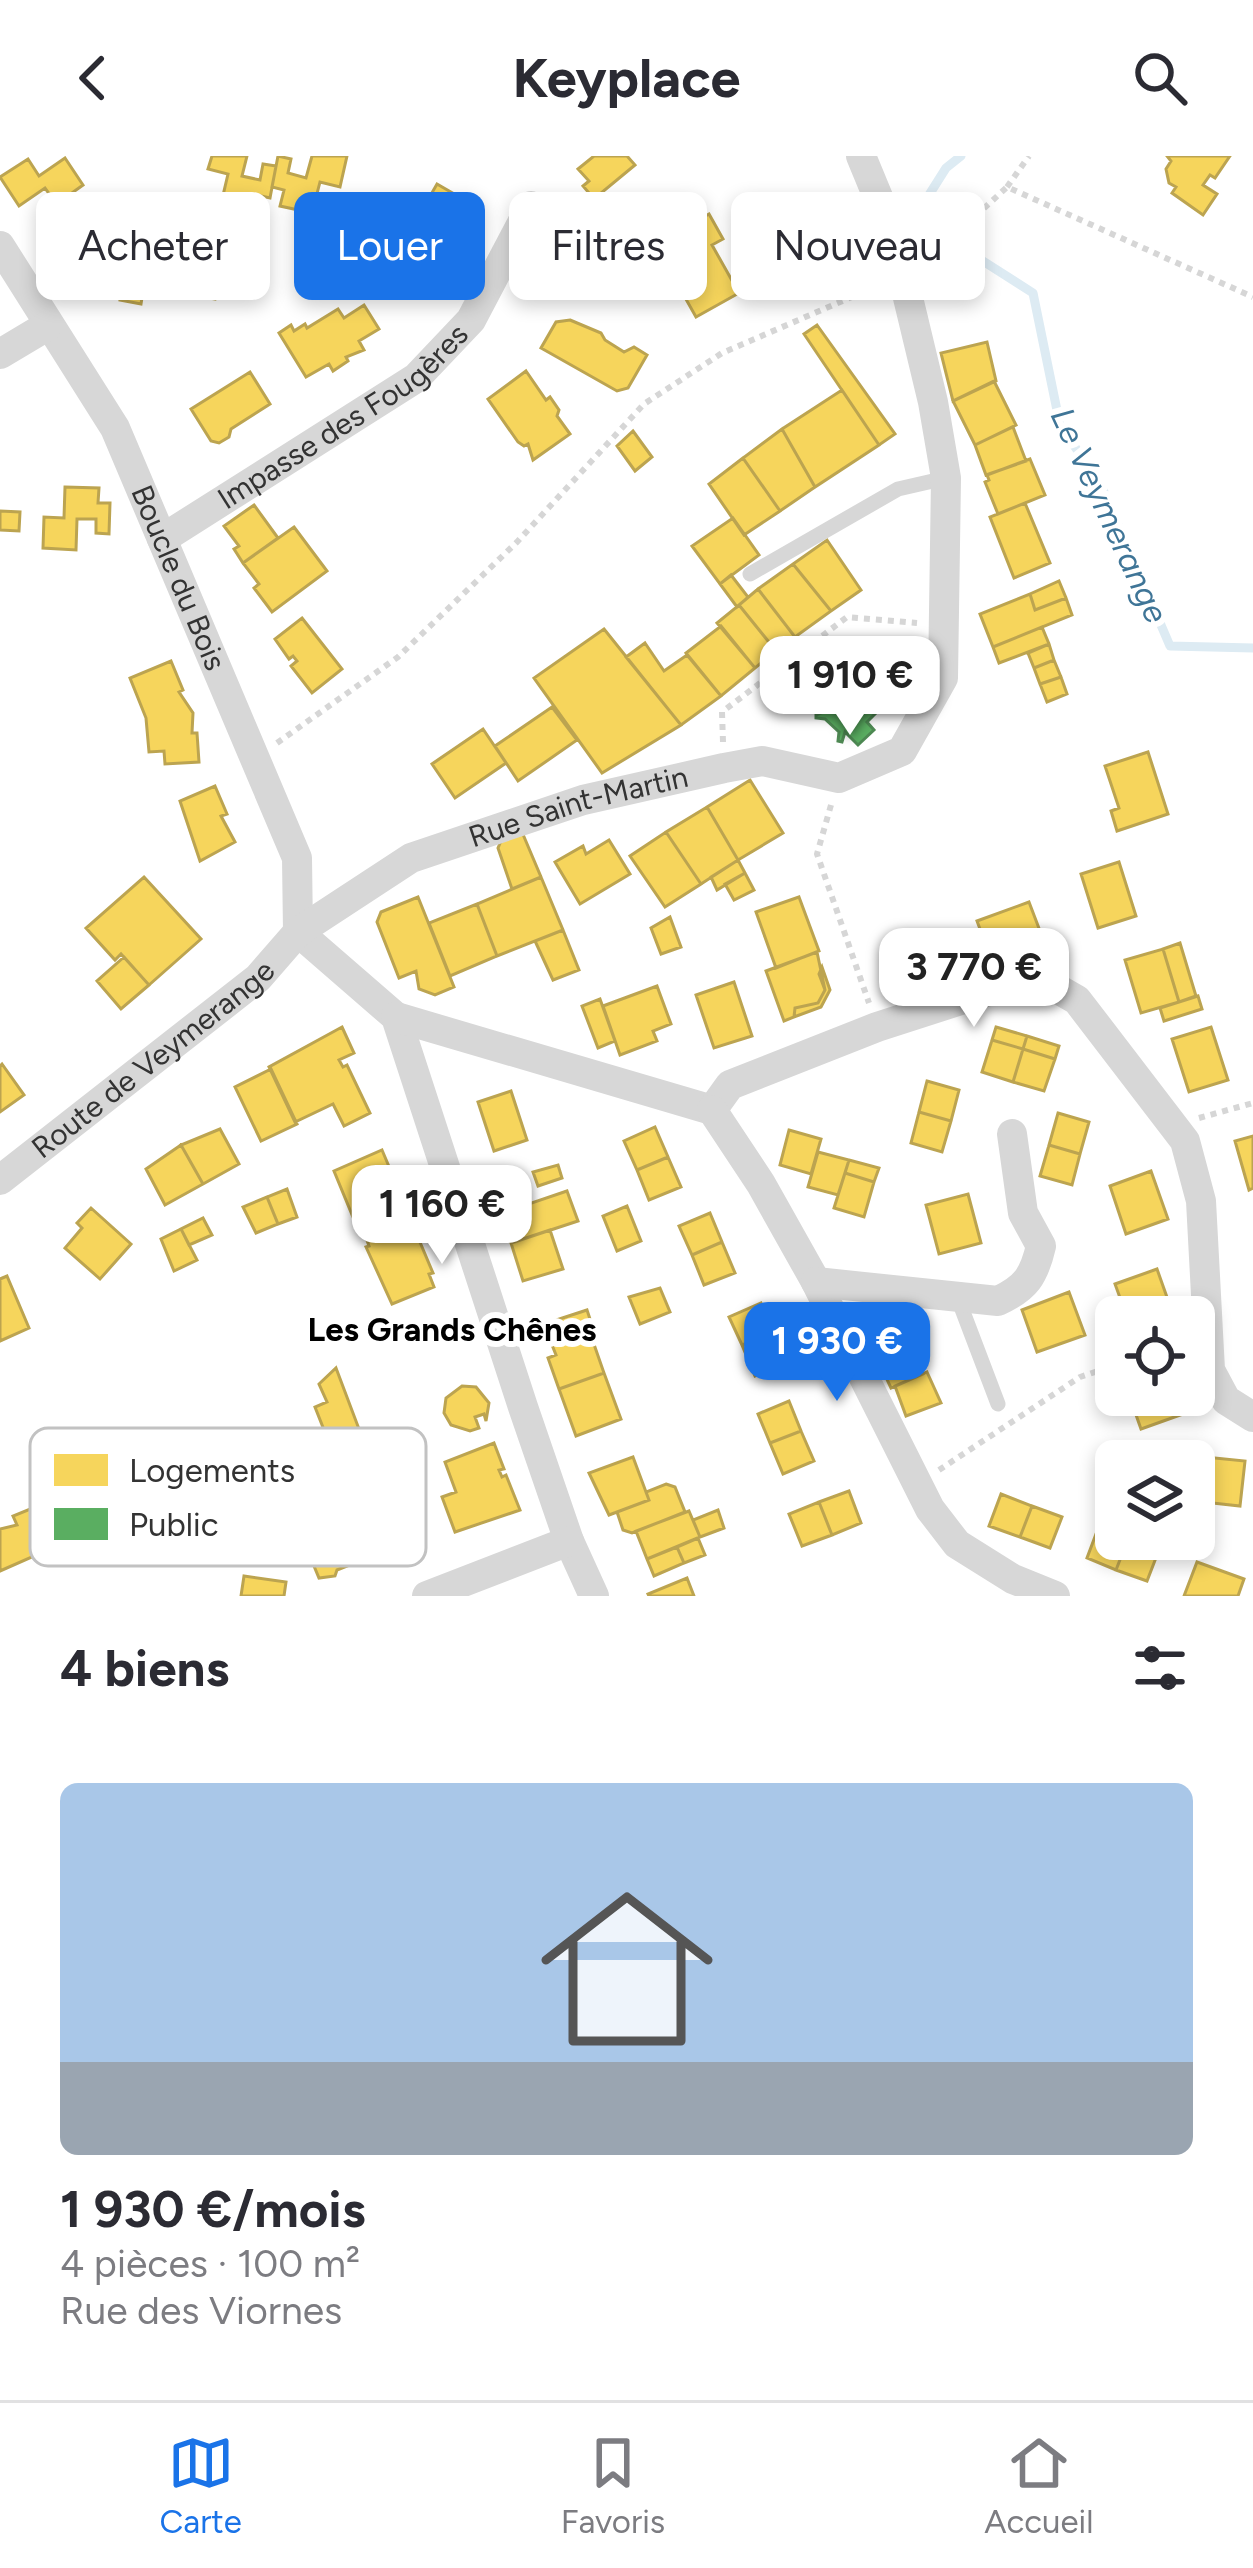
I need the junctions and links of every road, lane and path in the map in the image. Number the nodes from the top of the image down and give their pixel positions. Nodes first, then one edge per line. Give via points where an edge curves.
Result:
1 (861, 156) edge
2 (1029, 156) edge
3 (1007, 187) junction
4 (876, 192) edge
5 (985, 207) edge
6 (0, 246) edge
7 (509, 248) edge
8 (1253, 297) edge
9 (847, 300) edge
10 (907, 300) edge
11 (47, 326) junction
12 (0, 354) edge
13 (946, 478) junction
14 (162, 539) junction
15 (750, 574) dead end
16 (944, 625) junction
17 (256, 758) junction
18 (724, 768) junction
19 (839, 778) junction
20 (298, 932) junction
21 (396, 1017) junction
22 (877, 1027) junction
23 (1253, 1102) edge
24 (712, 1110) junction
25 (1012, 1133) dead end
26 (1178, 1133) junction
27 (0, 1180) edge
28 (816, 1282) junction
29 (957, 1296) junction
30 (998, 1404) dead end
31 (1253, 1417) edge
32 (569, 1541) junction
33 (428, 1596) edge
34 (594, 1596) edge
35 (1055, 1596) edge

1 - 4 street
2 - 3 path
3 - 5 path
3 - 8 path
6 - 11 street, Boucle du Bois
7 - 14 street, Impasse des Fougères via 471,320 416,378
9 - 17 path via 722,353 644,404 398,657
10 - 13 street
11 - 12 street
11 - 14 street, Boucle du Bois via 115,428
13 - 15 lane via 898,489
13 - 16 street
14 - 17 street, Boucle du Bois
16 - 18 path via 847,616 722,712
16 - 19 street via 943,678 902,751
17 - 20 street, Boucle du Bois via 297,858
18 - 19 street, Rue Saint-Martin via 762,761
18 - 20 street, Rue Saint-Martin via 584,800 411,859
19 - 22 path via 817,854
20 - 21 street
20 - 27 street, Route de Veymerange via 258,978
21 - 24 street
21 - 32 street
22 - 24 street via 730,1084
22 - 26 street via 1035,976 1077,1000
23 - 26 path
24 - 28 street
25 - 29 street via 1023,1213 1041,1246 1034,1273 1022,1290 998,1301
26 - 31 street via 1201,1201 1210,1370 1226,1400
28 - 29 street
28 - 35 street via 930,1509 957,1544
29 - 30 lane
32 - 33 street
32 - 34 street

